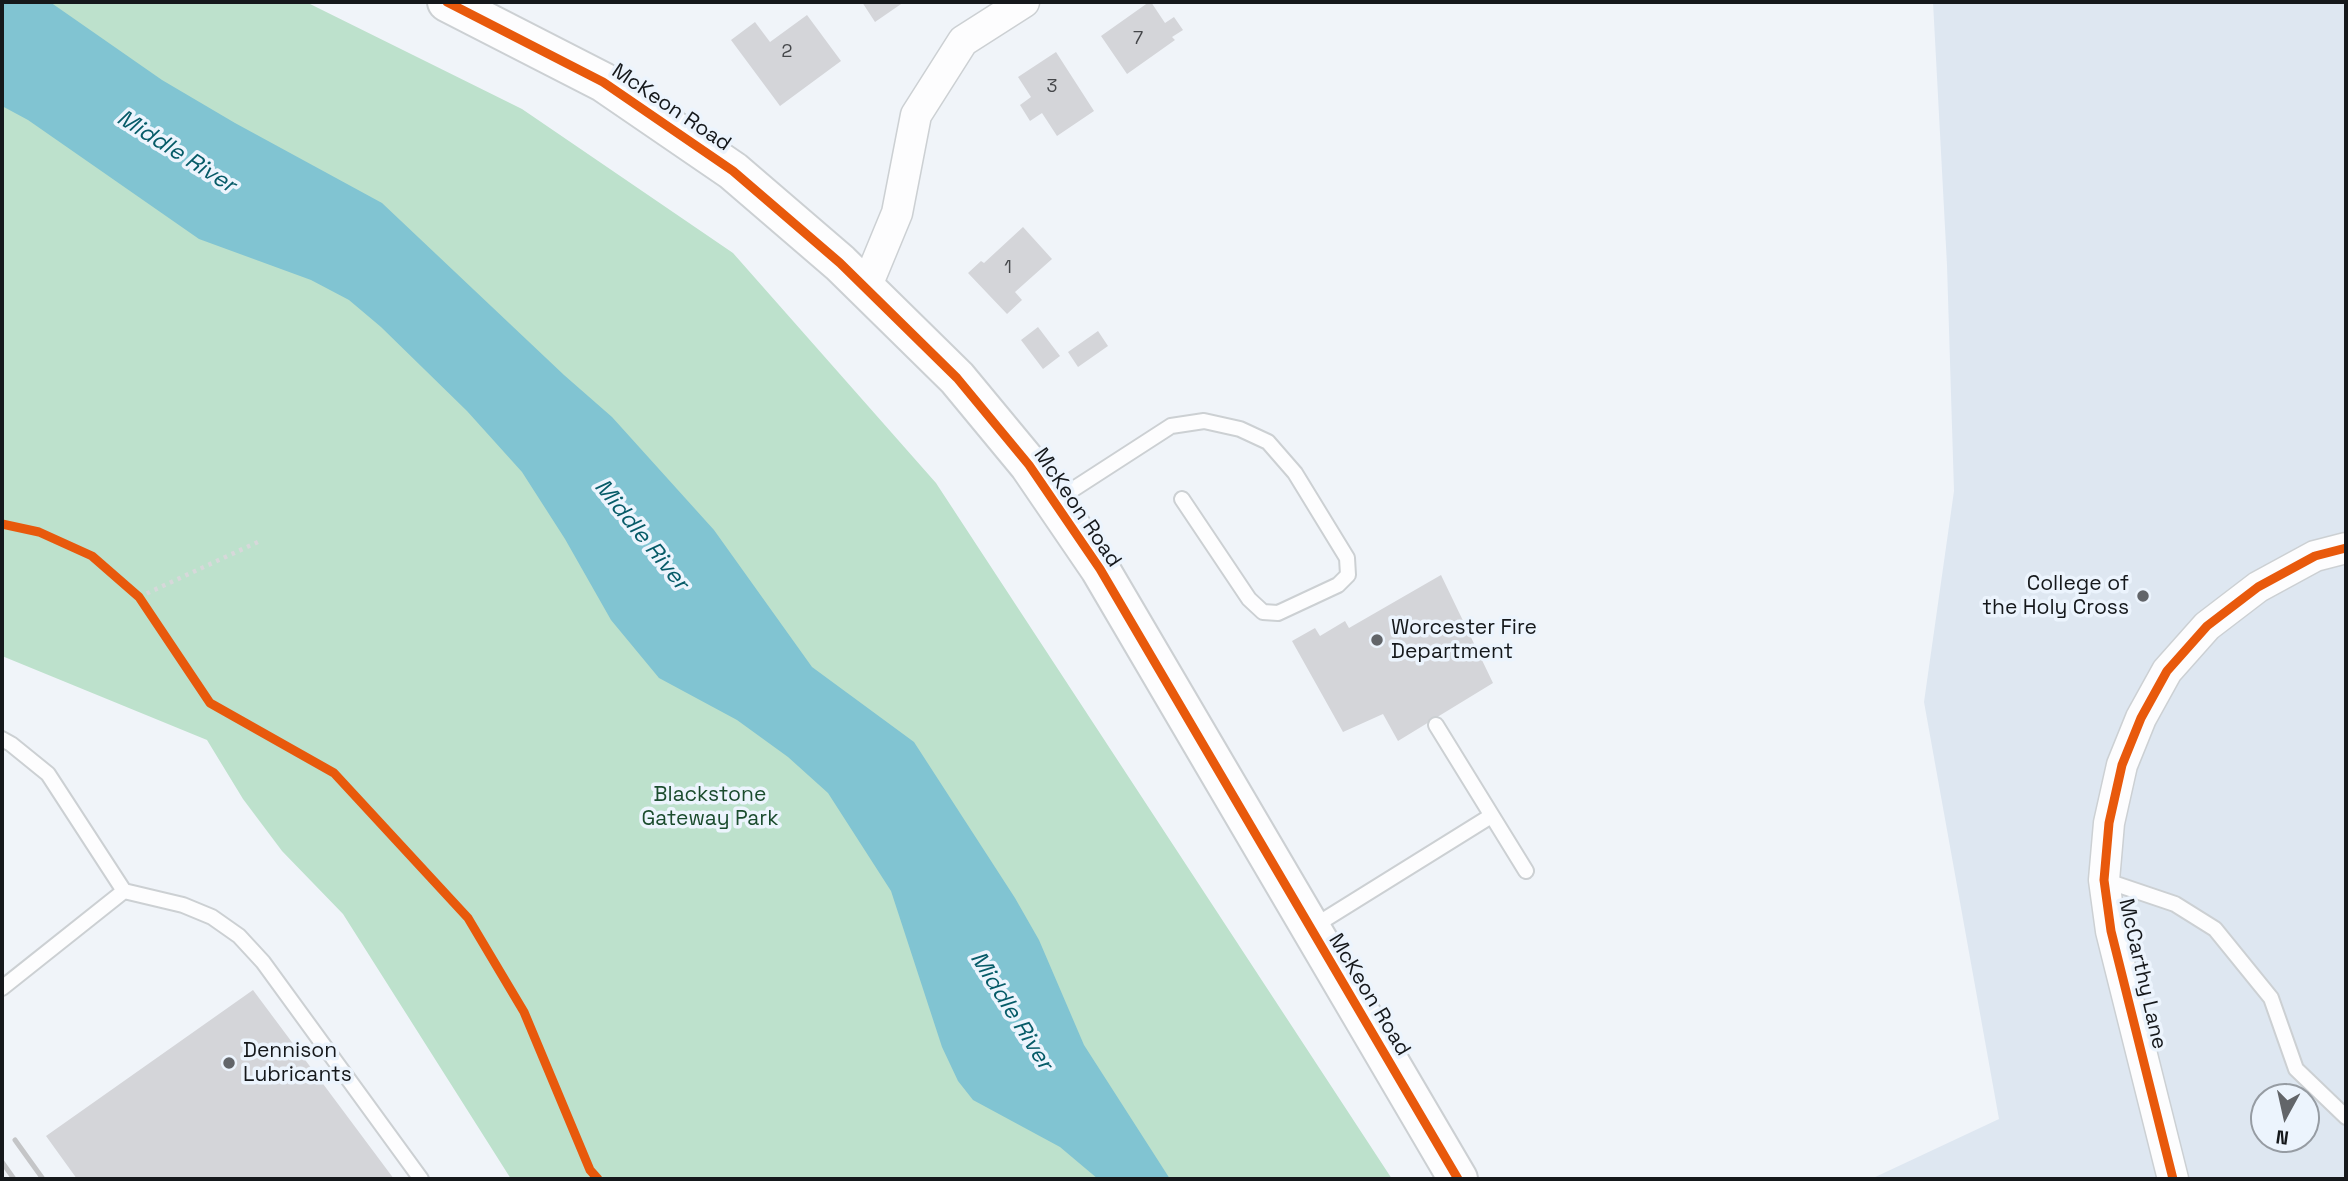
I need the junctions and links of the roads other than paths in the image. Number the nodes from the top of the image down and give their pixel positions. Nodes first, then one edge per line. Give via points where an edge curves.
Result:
1 (447, 2) edge
2 (1024, 2) edge
3 (866, 288) junction
4 (1182, 499) dead end
5 (1054, 502) junction
6 (2346, 548) edge
7 (1436, 725) dead end
8 (2, 739) edge
9 (1491, 816) junction
10 (1526, 871) dead end
11 (2104, 880) junction
12 (124, 891) junction
13 (1310, 929) junction
14 (2, 988) edge
15 (2346, 1117) edge
16 (421, 1179) edge
17 (1458, 1179) edge
18 (2173, 1179) edge

1 - 3 main road, McKeon Road via 603,82 733,172
2 - 3 street via 963,41 916,115 897,213
3 - 5 main road, McKeon Road via 957,378
4 - 5 lane via 1249,599 1263,612 1278,613 1339,585 1348,575 1347,558 1295,473 1268,442 1240,429 1203,421 1171,426
5 - 13 main road, McKeon Road via 1100,569
6 - 11 street, McCarthy Lane via 2315,556 2258,587 2207,626 2167,671 2122,765 2109,823
7 - 9 lane
8 - 12 lane via 48,774
9 - 10 lane
9 - 13 lane
11 - 15 lane via 2175,904 2215,929 2271,999 2296,1069
11 - 18 street, McCarthy Lane via 2111,931
12 - 14 lane
12 - 16 lane via 183,905 239,936 263,962
13 - 17 main road, McKeon Road

